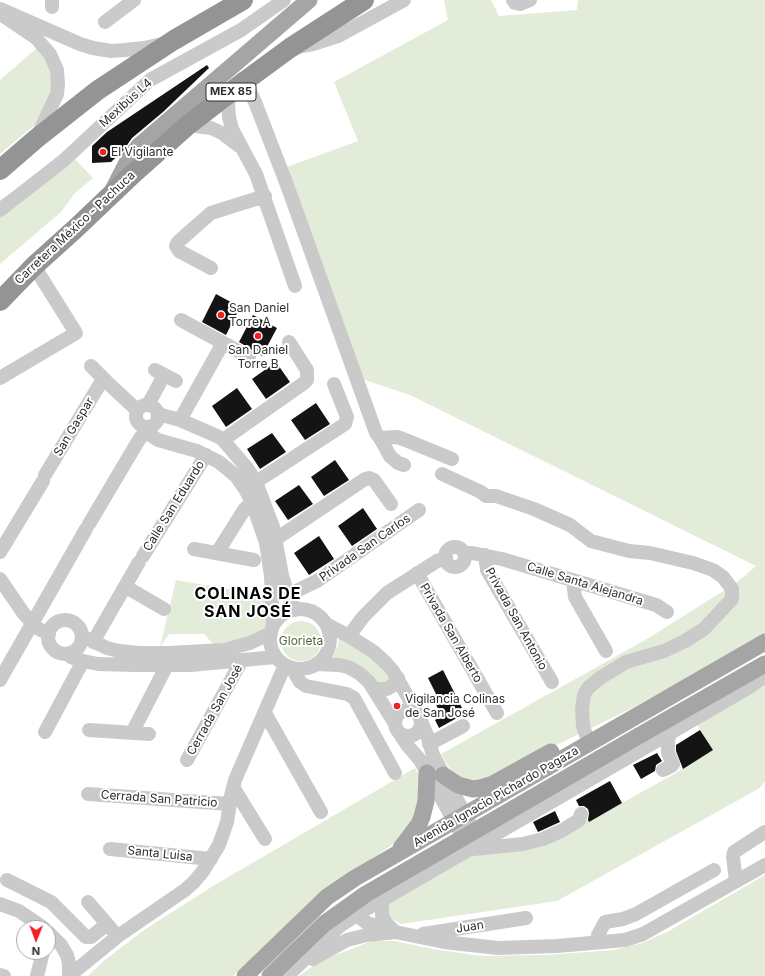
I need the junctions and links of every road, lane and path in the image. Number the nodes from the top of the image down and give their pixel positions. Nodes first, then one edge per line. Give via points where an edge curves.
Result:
1 (134, 0) edge
2 (273, 0) edge
3 (284, 0) edge
4 (309, 0) edge
5 (364, 0) edge
6 (404, 0) edge
7 (512, 0) edge
8 (530, 0) edge
9 (232, 3) edge
10 (0, 9) edge
11 (0, 13) edge
12 (105, 22) dead end
13 (174, 40) junction
14 (290, 48) junction
15 (238, 86) junction
16 (188, 125) junction
17 (37, 138) junction
18 (243, 149) junction
19 (0, 170) edge
20 (265, 196) junction
21 (109, 197) junction
22 (0, 201) edge
23 (0, 210) edge
24 (34, 266) junction
25 (211, 268) dead end
26 (295, 286) dead end
27 (0, 301) edge
28 (181, 320) dead end
29 (289, 342) dead end
30 (223, 343) junction
31 (249, 357) dead end
32 (91, 366) dead end
33 (165, 376) dead end
34 (0, 378) edge
35 (103, 379) junction
36 (334, 384) dead end
37 (148, 409) junction
38 (180, 420) junction
39 (145, 430) junction
40 (380, 438) junction
41 (226, 444) junction
42 (206, 455) junction
43 (452, 459) dead end
44 (219, 462) junction
45 (404, 465) dead end
46 (442, 474) dead end
47 (256, 482) junction
48 (252, 502) junction
49 (391, 504) dead end
50 (419, 510) dead end
51 (276, 539) junction
52 (194, 549) dead end
53 (0, 552) edge
54 (217, 553) junction
55 (485, 555) junction
56 (254, 560) dead end
57 (275, 564) junction
58 (417, 573) junction
59 (0, 579) edge
60 (572, 580) junction
61 (126, 587) junction
62 (288, 595) junction
63 (164, 609) dead end
64 (295, 610) junction
65 (666, 612) dead end
66 (32, 623) junction
67 (326, 624) junction
68 (272, 629) junction
69 (49, 634) junction
70 (349, 636) junction
71 (88, 639) junction
72 (765, 642) edge
73 (606, 651) dead end
74 (68, 654) junction
75 (242, 660) junction
76 (82, 661) junction
77 (284, 663) junction
78 (316, 664) junction
79 (765, 664) edge
80 (167, 665) junction
81 (765, 676) edge
82 (398, 678) junction
83 (0, 680) edge
84 (552, 682) dead end
85 (373, 688) junction
86 (265, 713) junction
87 (497, 713) dead end
88 (419, 717) junction
89 (632, 718) junction
90 (463, 726) dead end
91 (397, 728) junction
92 (89, 730) dead end
93 (45, 732) dead end
94 (132, 733) junction
95 (670, 733) junction
96 (150, 734) dead end
97 (586, 735) junction
98 (429, 744) junction
99 (648, 746) junction
100 (668, 753) junction
101 (187, 760) dead end
102 (664, 770) dead end
103 (395, 773) dead end
104 (435, 774) junction
105 (233, 787) junction
106 (88, 794) dead end
107 (230, 804) junction
108 (322, 811) dead end
109 (581, 814) dead end
110 (460, 818) junction
111 (511, 825) junction
112 (765, 832) edge
113 (265, 839) dead end
114 (469, 839) junction
115 (524, 844) junction
116 (110, 849) dead end
117 (395, 855) junction
118 (211, 859) junction
119 (765, 865) edge
120 (714, 870) dead end
121 (355, 878) junction
122 (8, 880) dead end
123 (736, 881) junction
124 (327, 897) junction
125 (382, 900) junction
126 (88, 902) dead end
127 (0, 904) edge
128 (355, 908) junction
129 (526, 918) dead end
130 (32, 920) edge
131 (107, 924) junction
132 (397, 932) junction
133 (118, 936) junction
134 (414, 936) junction
135 (56, 941) edge
136 (598, 942) junction
137 (61, 946) junction
138 (93, 955) junction
139 (41, 960) edge
140 (292, 972) edge
141 (0, 975) edge
142 (4, 976) edge
143 (37, 976) edge
144 (69, 976) edge
145 (245, 976) edge
146 (270, 976) edge

1 - 12 street
2 - 22 street, Mexibús L4 via 143,77 61,155
3 - 23 street, Mexibús L4 via 241,30 150,80 62,161
4 - 21 main road via 139,146 129,159
5 - 14 highway, Carretera México - Pachuca / MEX 85
6 - 14 street via 338,36
7 - 8 street via 520,4
9 - 13 highway
10 - 13 street via 93,48 125,50
11 - 17 street via 36,38 50,54 57,70 56,94
13 - 17 highway via 98,90
14 - 15 highway, Carretera México - Pachuca / MEX 85
15 - 16 highway, Carretera México - Pachuca / MEX 85
15 - 18 street via 228,104 229,117 232,129
15 - 40 street via 255,102 376,433
16 - 18 street via 211,128
16 - 21 highway, Carretera México - Pachuca / MEX 85
17 - 19 highway
18 - 20 street
20 - 25 street via 211,213 178,242 176,246 179,251
20 - 26 street
21 - 24 highway, Carretera México - Pachuca / MEX 85
24 - 27 highway, Carretera México - Pachuca / MEX 85
24 - 34 street via 76,333
28 - 30 street
29 - 41 street via 307,370 307,380
30 - 31 street
30 - 38 street
32 - 35 street
33 - 37 street
35 - 37 street
35 - 53 street, San Gaspar
36 - 47 street via 347,417 345,424
37 - 38 street
37 - 39 street via 157,421
37 - 39 street via 135,417
38 - 41 street
39 - 42 street via 158,440
39 - 66 street
40 - 43 street via 397,437
40 - 45 street via 394,460
41 - 44 street
41 - 47 street
42 - 44 street
42 - 61 street, Calle San Eduardo
44 - 48 street via 236,476
46 - 97 street via 486,496 496,496 534,509 570,525 592,541 704,566 718,573 732,589 732,599 704,629 664,651 626,662 588,688 582,709
47 - 51 street
48 - 54 street via 244,510
48 - 57 street
49 - 51 street via 374,480 365,479
50 - 62 street, Privada San Carlos via 317,581
51 - 57 street
52 - 54 street
54 - 56 street
55 - 58 street, Calle Santa Alejandra via 464,552 457,547 451,548 446,558
55 - 60 street, Calle Santa Alejandra
55 - 84 street, Privada San Antonio via 487,570
57 - 62 street
57 - 68 street
58 - 70 street via 374,605
58 - 87 street, Privada San Alberto
59 - 66 street
60 - 65 street, Calle Santa Alejandra via 656,605
60 - 73 street via 575,597
61 - 63 street
61 - 71 street, Calle San Eduardo
62 - 64 street
64 - 67 street via 313,613
64 - 68 street via 282,615
66 - 69 street via 42,632
66 - 83 street
67 - 70 street
67 - 78 street via 330,642 328,650
68 - 71 street via 238,647 192,653 127,653 107,648
68 - 77 street via 270,643
69 - 71 street via 54,625 63,620 74,622
69 - 74 street via 50,643 55,650
70 - 82 street via 374,652
71 - 74 street
72 - 89 main road, Avenida Ignacio Pichardo Pagaza
74 - 76 street
75 - 77 street
75 - 80 street via 213,664
75 - 101 street, Cerrada San José
76 - 80 street via 120,665
76 - 93 street
77 - 78 street via 300,669
77 - 86 street
77 - 103 street via 306,686 347,694 354,698
78 - 85 street via 348,667 365,678
79 - 114 main road, Avenida Ignacio Pichardo Pagaza
80 - 94 street
81 - 95 street, Avenida Ignacio Pichardo Pagaza
82 - 85 street via 387,688
82 - 88 street
85 - 91 street
86 - 105 street
86 - 108 street
88 - 91 street via 412,710 403,711 399,713
88 - 91 street via 421,726 415,734 405,736
88 - 98 street
89 - 97 main road
89 - 110 main road, Avenida Ignacio Pichardo Pagaza
90 - 98 street
91 - 104 street via 408,746
92 - 94 street
94 - 96 street
95 - 99 street, Avenida Ignacio Pichardo Pagaza
95 - 100 street
97 - 104 main road via 493,784 480,788 458,785
98 - 104 street
99 - 100 street
99 - 111 street, Avenida Ignacio Pichardo Pagaza
100 - 102 street via 673,764
104 - 110 street
104 - 117 main road via 422,817
105 - 107 street
105 - 113 street
106 - 107 street, Cerrada San Patricio
107 - 118 street via 224,832
109 - 115 street via 579,820 563,830
110 - 114 street
110 - 117 main road, Avenida Ignacio Pichardo Pagaza
111 - 114 street, Avenida Ignacio Pichardo Pagaza
111 - 115 street via 512,837
112 - 123 street via 734,852
114 - 115 street
114 - 125 street, Avenida Ignacio Pichardo Pagaza
114 - 128 main road, Avenida Ignacio Pichardo Pagaza
116 - 118 street, Santa Luisa
117 - 121 main road, Avenida Ignacio Pichardo Pagaza
118 - 133 street via 185,890
119 - 123 street
120 - 136 street via 636,914 605,922 598,935
121 - 124 main road, Avenida Ignacio Pichardo Pagaza
121 - 128 main road
122 - 131 street via 51,902 86,937 92,937
123 - 136 street via 643,934 625,940
124 - 128 main road
124 - 145 main road, Avenida Ignacio Pichardo Pagaza
125 - 128 street, Avenida Ignacio Pichardo Pagaza
125 - 132 street via 382,916
126 - 131 street
127 - 130 street via 19,911
128 - 132 street via 367,923
128 - 140 street, Avenida Ignacio Pichardo Pagaza
128 - 146 main road, Avenida Ignacio Pichardo Pagaza via 308,939
129 - 134 street, Juan
131 - 133 street
132 - 134 street
132 - 140 street via 347,940
133 - 138 street
134 - 136 street via 498,948
135 - 137 street
137 - 138 street via 79,954
137 - 144 street via 69,960
138 - 144 street
139 - 143 street
141 - 142 street

